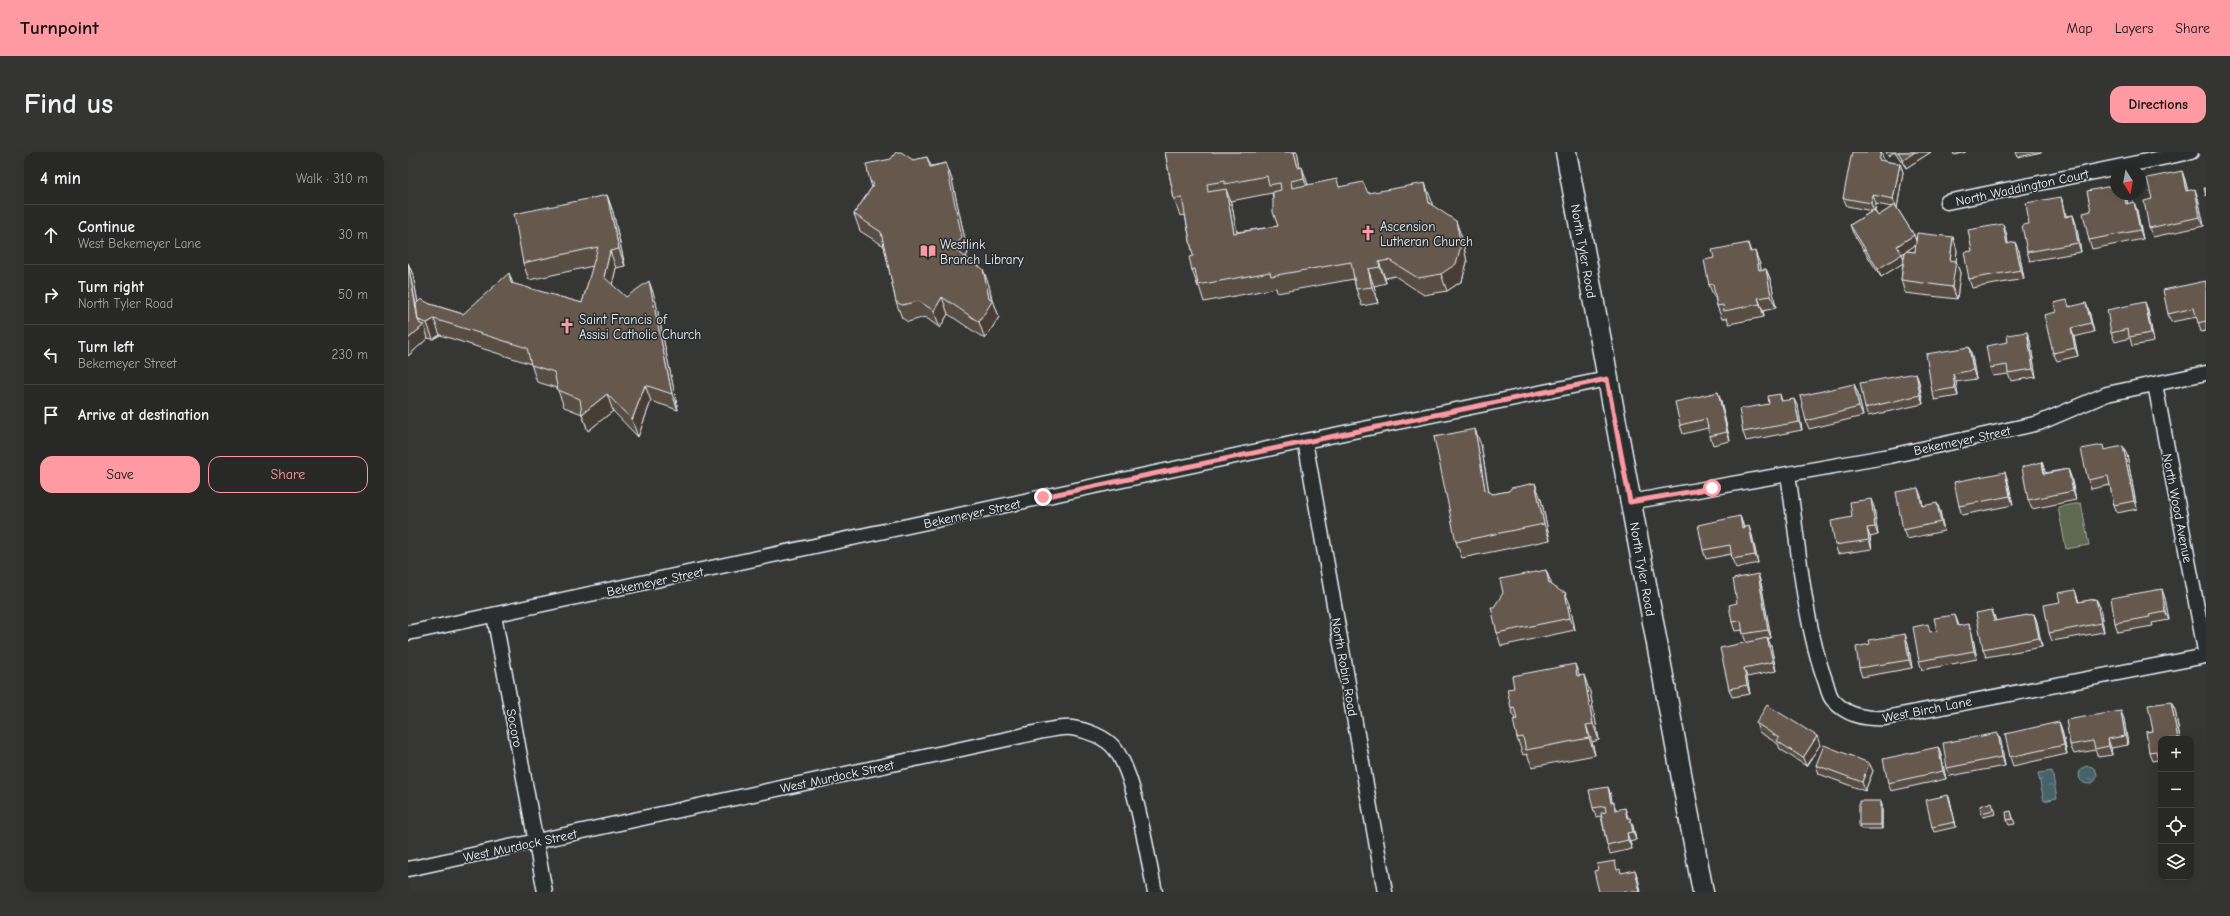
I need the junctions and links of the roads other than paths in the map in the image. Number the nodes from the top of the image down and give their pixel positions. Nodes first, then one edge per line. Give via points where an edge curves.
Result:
1 (1566, 152) edge
2 (2191, 152) edge
3 (1947, 202) dead end
4 (2206, 373) edge
5 (1607, 379) junction
6 (2155, 384) junction
7 (1305, 441) junction
8 (1788, 474) junction
9 (1630, 502) junction
10 (494, 615) junction
11 (408, 633) edge
12 (2206, 656) edge
13 (536, 841) junction
14 (408, 869) edge
15 (545, 892) edge
16 (1155, 892) edge
17 (1385, 892) edge
18 (1702, 892) edge

1 - 5 main road, North Tyler Road
2 - 3 street, North Waddington Court
4 - 6 street, Bekemeyer Street
5 - 7 street, Bekemeyer Street
5 - 9 main road, North Tyler Road
6 - 8 street, Bekemeyer Street via 2107,394 2039,423 1890,456
6 - 12 street, North Wood Avenue
7 - 10 street, Bekemeyer Street
7 - 17 street, North Robin Road
8 - 9 street, Bekemeyer Street
8 - 12 street, West Birch Lane via 1805,597 1820,669 1832,699 1848,713 1869,719 1885,718
9 - 18 main road, North Tyler Road
10 - 11 street, Bekemeyer Street
10 - 13 street, Socoro
13 - 14 street, West Murdock Street
13 - 15 street, Socoro
13 - 16 street, West Murdock Street via 1071,727 1095,734 1114,747 1124,762

